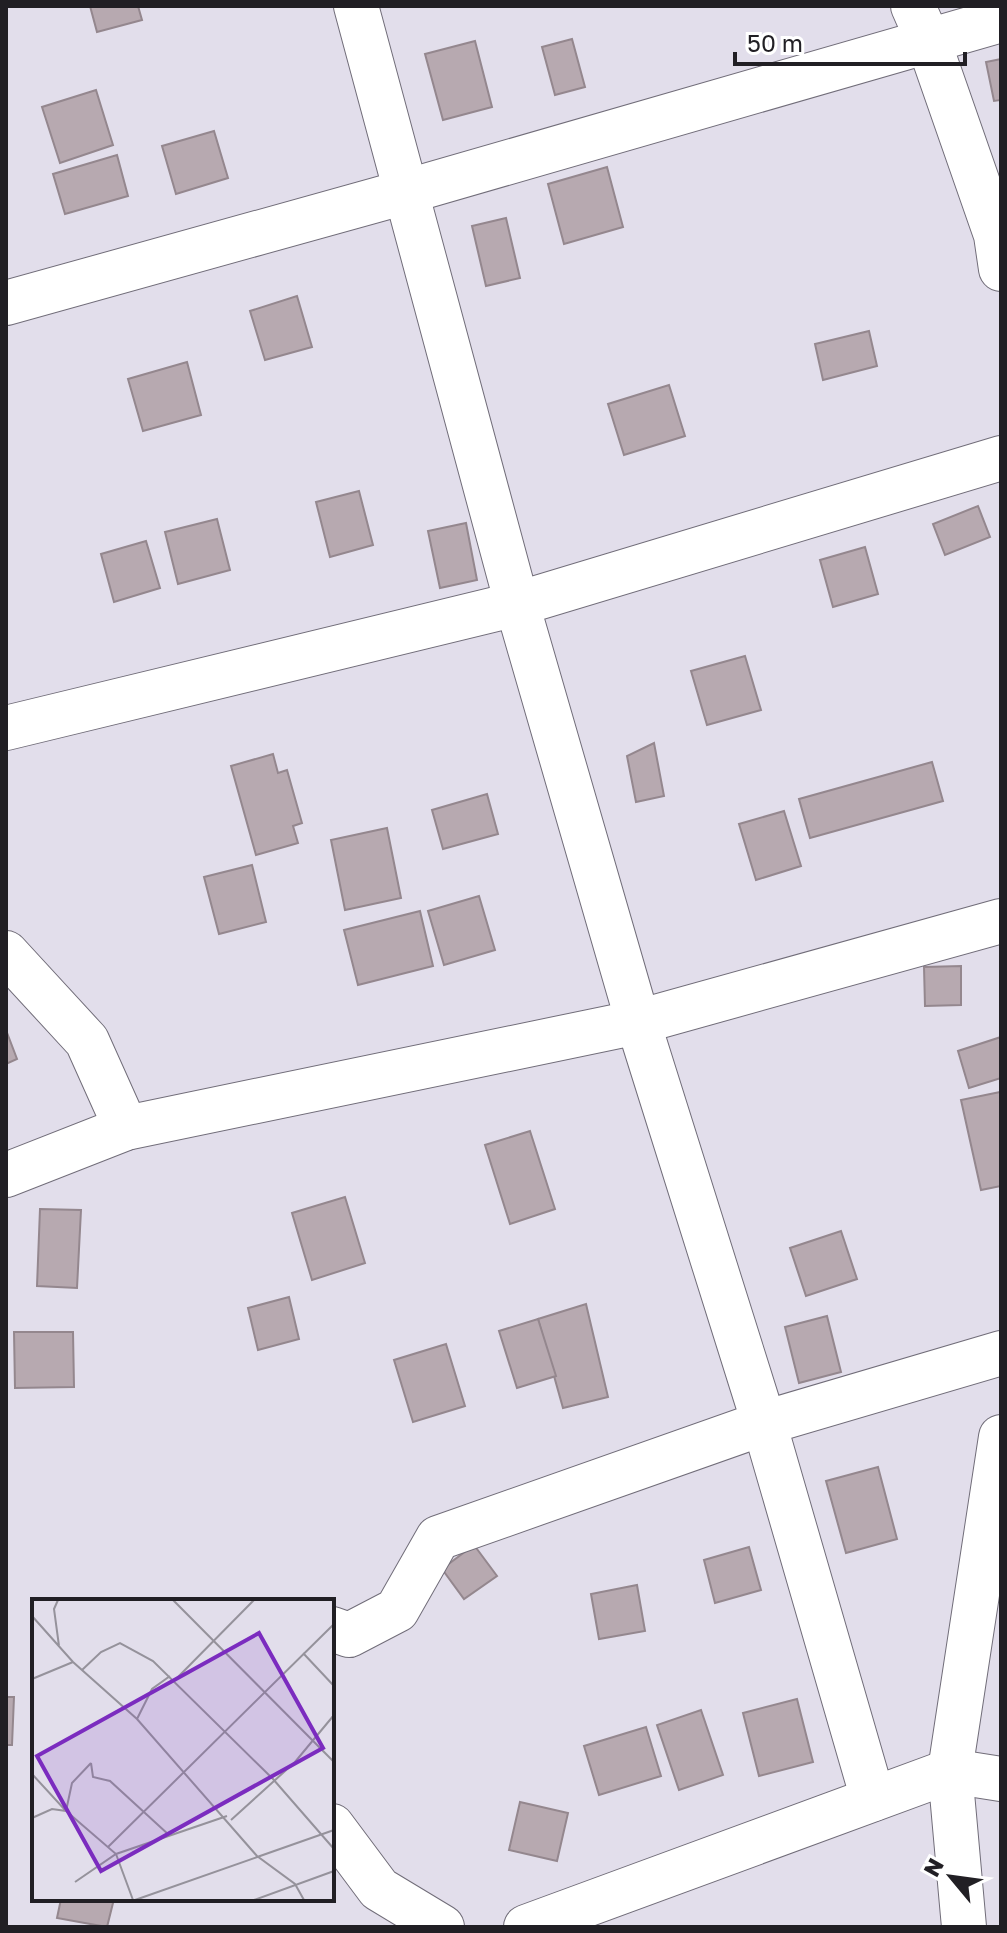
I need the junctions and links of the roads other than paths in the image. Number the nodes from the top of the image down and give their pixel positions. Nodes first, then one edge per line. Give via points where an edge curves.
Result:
1 (356, 6) edge
2 (1001, 20) edge
3 (920, 23) edge
4 (405, 192) junction
5 (1001, 269) edge
6 (6, 303) edge
7 (1001, 458) edge
8 (517, 604) junction
9 (6, 728) edge
10 (1001, 921) edge
11 (6, 953) edge
12 (638, 1022) junction
13 (126, 1128) junction
14 (6, 1175) edge
15 (1001, 1353) edge
16 (764, 1423) junction
17 (1001, 1437) edge
18 (334, 1630) edge
19 (950, 1771) junction
20 (1001, 1779) edge
21 (873, 1799) junction
22 (334, 1829) edge
23 (442, 1927) edge
24 (526, 1927) edge
25 (964, 1927) edge

1 - 4 street
2 - 3 street
3 - 4 street
3 - 5 street via 996,235
4 - 6 street
4 - 8 street
7 - 8 street
8 - 9 street
8 - 12 street
10 - 12 street
11 - 13 street via 87,1041
12 - 13 street
12 - 16 street
13 - 14 street
15 - 16 street
16 - 18 street via 438,1538 397,1610 349,1635
16 - 21 street
17 - 19 street
19 - 20 street
19 - 21 street
19 - 25 street
21 - 24 street
22 - 23 street via 379,1889

